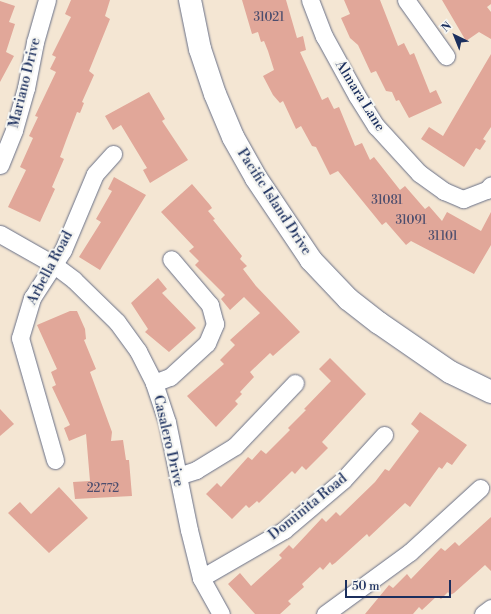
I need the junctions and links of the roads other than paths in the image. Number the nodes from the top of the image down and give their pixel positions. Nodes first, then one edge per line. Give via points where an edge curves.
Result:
1 (47, 0) edge
2 (190, 0) edge
3 (310, 0) edge
4 (406, 0) edge
5 (446, 56) dead end
6 (113, 154) dead end
7 (0, 165) edge
8 (491, 185) edge
9 (0, 234) edge
10 (172, 260) dead end
11 (54, 264) junction
12 (154, 383) junction
13 (295, 383) dead end
14 (491, 392) edge
15 (384, 435) dead end
16 (55, 460) dead end
17 (178, 476) junction
18 (480, 488) dead end
19 (201, 578) junction
20 (491, 608) edge
21 (221, 614) edge
22 (325, 614) edge
23 (483, 614) edge

1 - 7 street, Mariano Drive via 26,88 14,130
2 - 14 main road, Pacific Island Drive via 200,49 233,137 256,178 311,260 348,299 379,323 450,372
3 - 8 street, Almara Lane via 324,36 356,96 376,126 419,173 444,191 463,199 487,190
4 - 5 street
6 - 11 street, Arbella Road via 95,174 63,250
9 - 11 street, Casalero Drive
10 - 12 street via 210,305 215,324 207,343 170,377
11 - 12 street, Casalero Drive via 117,322 138,351
11 - 16 street, Arbella Road via 32,298 20,338
12 - 17 street, Casalero Drive
13 - 17 street via 235,446 196,470
15 - 19 street, Dominita Road via 343,480 284,530
17 - 19 street, Casalero Drive
18 - 22 street via 410,552
19 - 21 street, Casalero Drive
20 - 23 street

